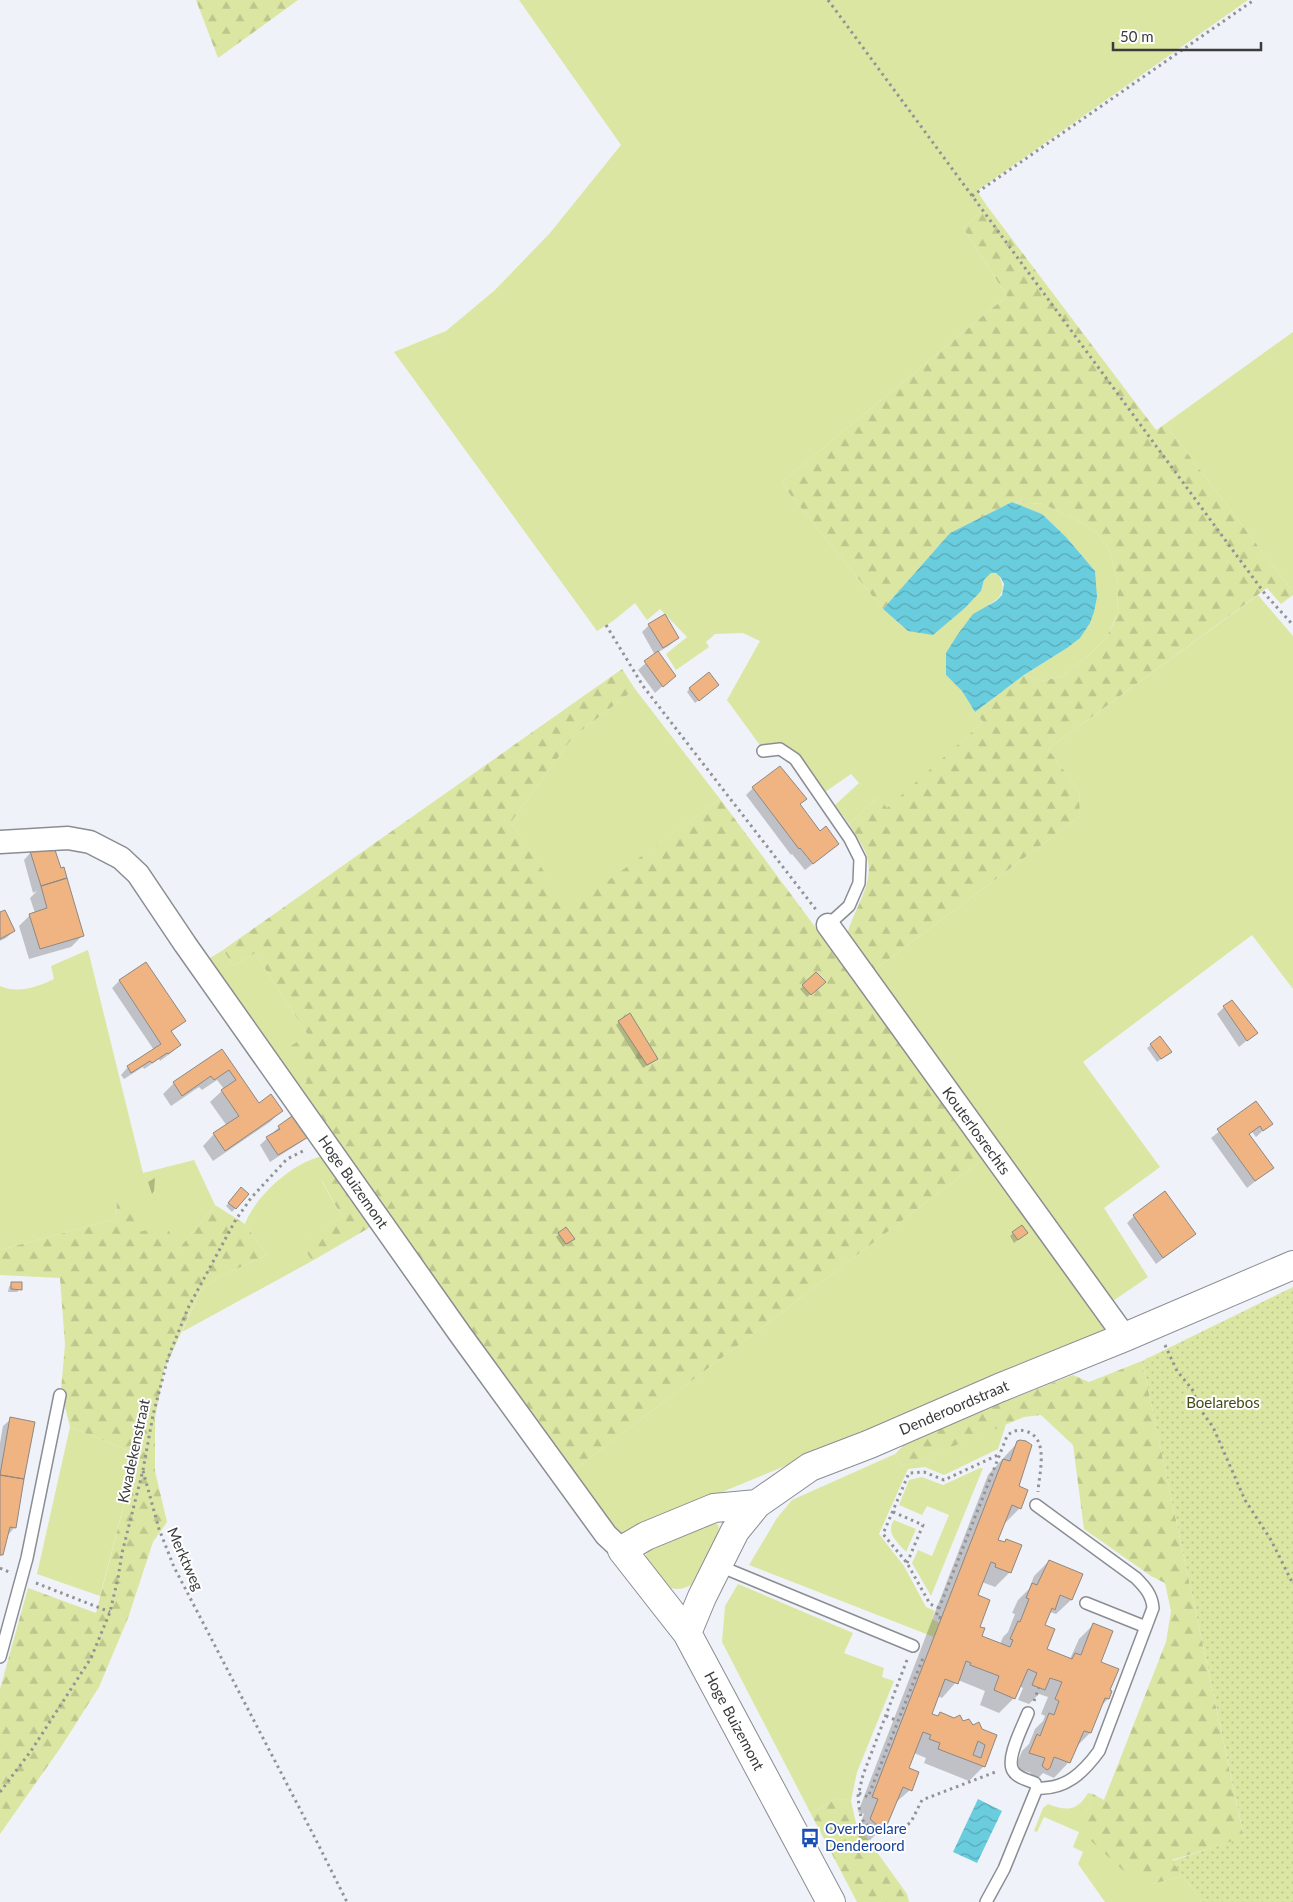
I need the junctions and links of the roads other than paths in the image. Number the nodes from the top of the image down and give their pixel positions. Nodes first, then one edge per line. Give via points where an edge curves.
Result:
1 (763, 751) dead end
2 (0, 842) edge
3 (828, 925) joint
4 (1293, 1265) edge
5 (1125, 1337) junction
6 (60, 1395) dead end
7 (757, 1504) junction
8 (1036, 1505) road end
9 (622, 1550) junction
10 (717, 1565) junction
11 (1086, 1603) dead end
12 (1146, 1627) junction
13 (686, 1633) junction
14 (913, 1646) road end
15 (0, 1657) edge
16 (1028, 1713) dead end
17 (1036, 1788) junction
18 (831, 1902) edge
19 (986, 1902) edge

1 - 3 lane via 780,749 794,758 850,839 860,859 859,883 849,906
2 - 9 street, Hoge Buizemont via 68,838 90,842 121,858 138,874 460,1334 606,1535
3 - 5 street, Kouterlosrechts
4 - 5 street, Denderoordstraat
5 - 7 street, Denderoordstraat via 810,1467
6 - 15 lane via 26,1558
7 - 9 street via 714,1508 646,1536
7 - 10 street, Denderoordstraat via 735,1531
8 - 12 lane via 1145,1587 1153,1599
9 - 13 street, Hoge Buizemont
10 - 13 street, Denderoordstraat
10 - 14 lane
11 - 12 lane
12 - 17 lane via 1099,1751 1086,1769 1065,1783 1051,1789
13 - 18 street, Hoge Buizemont
16 - 17 lane via 1010,1758 1010,1766 1017,1776 1035,1783
17 - 19 lane via 1004,1869

